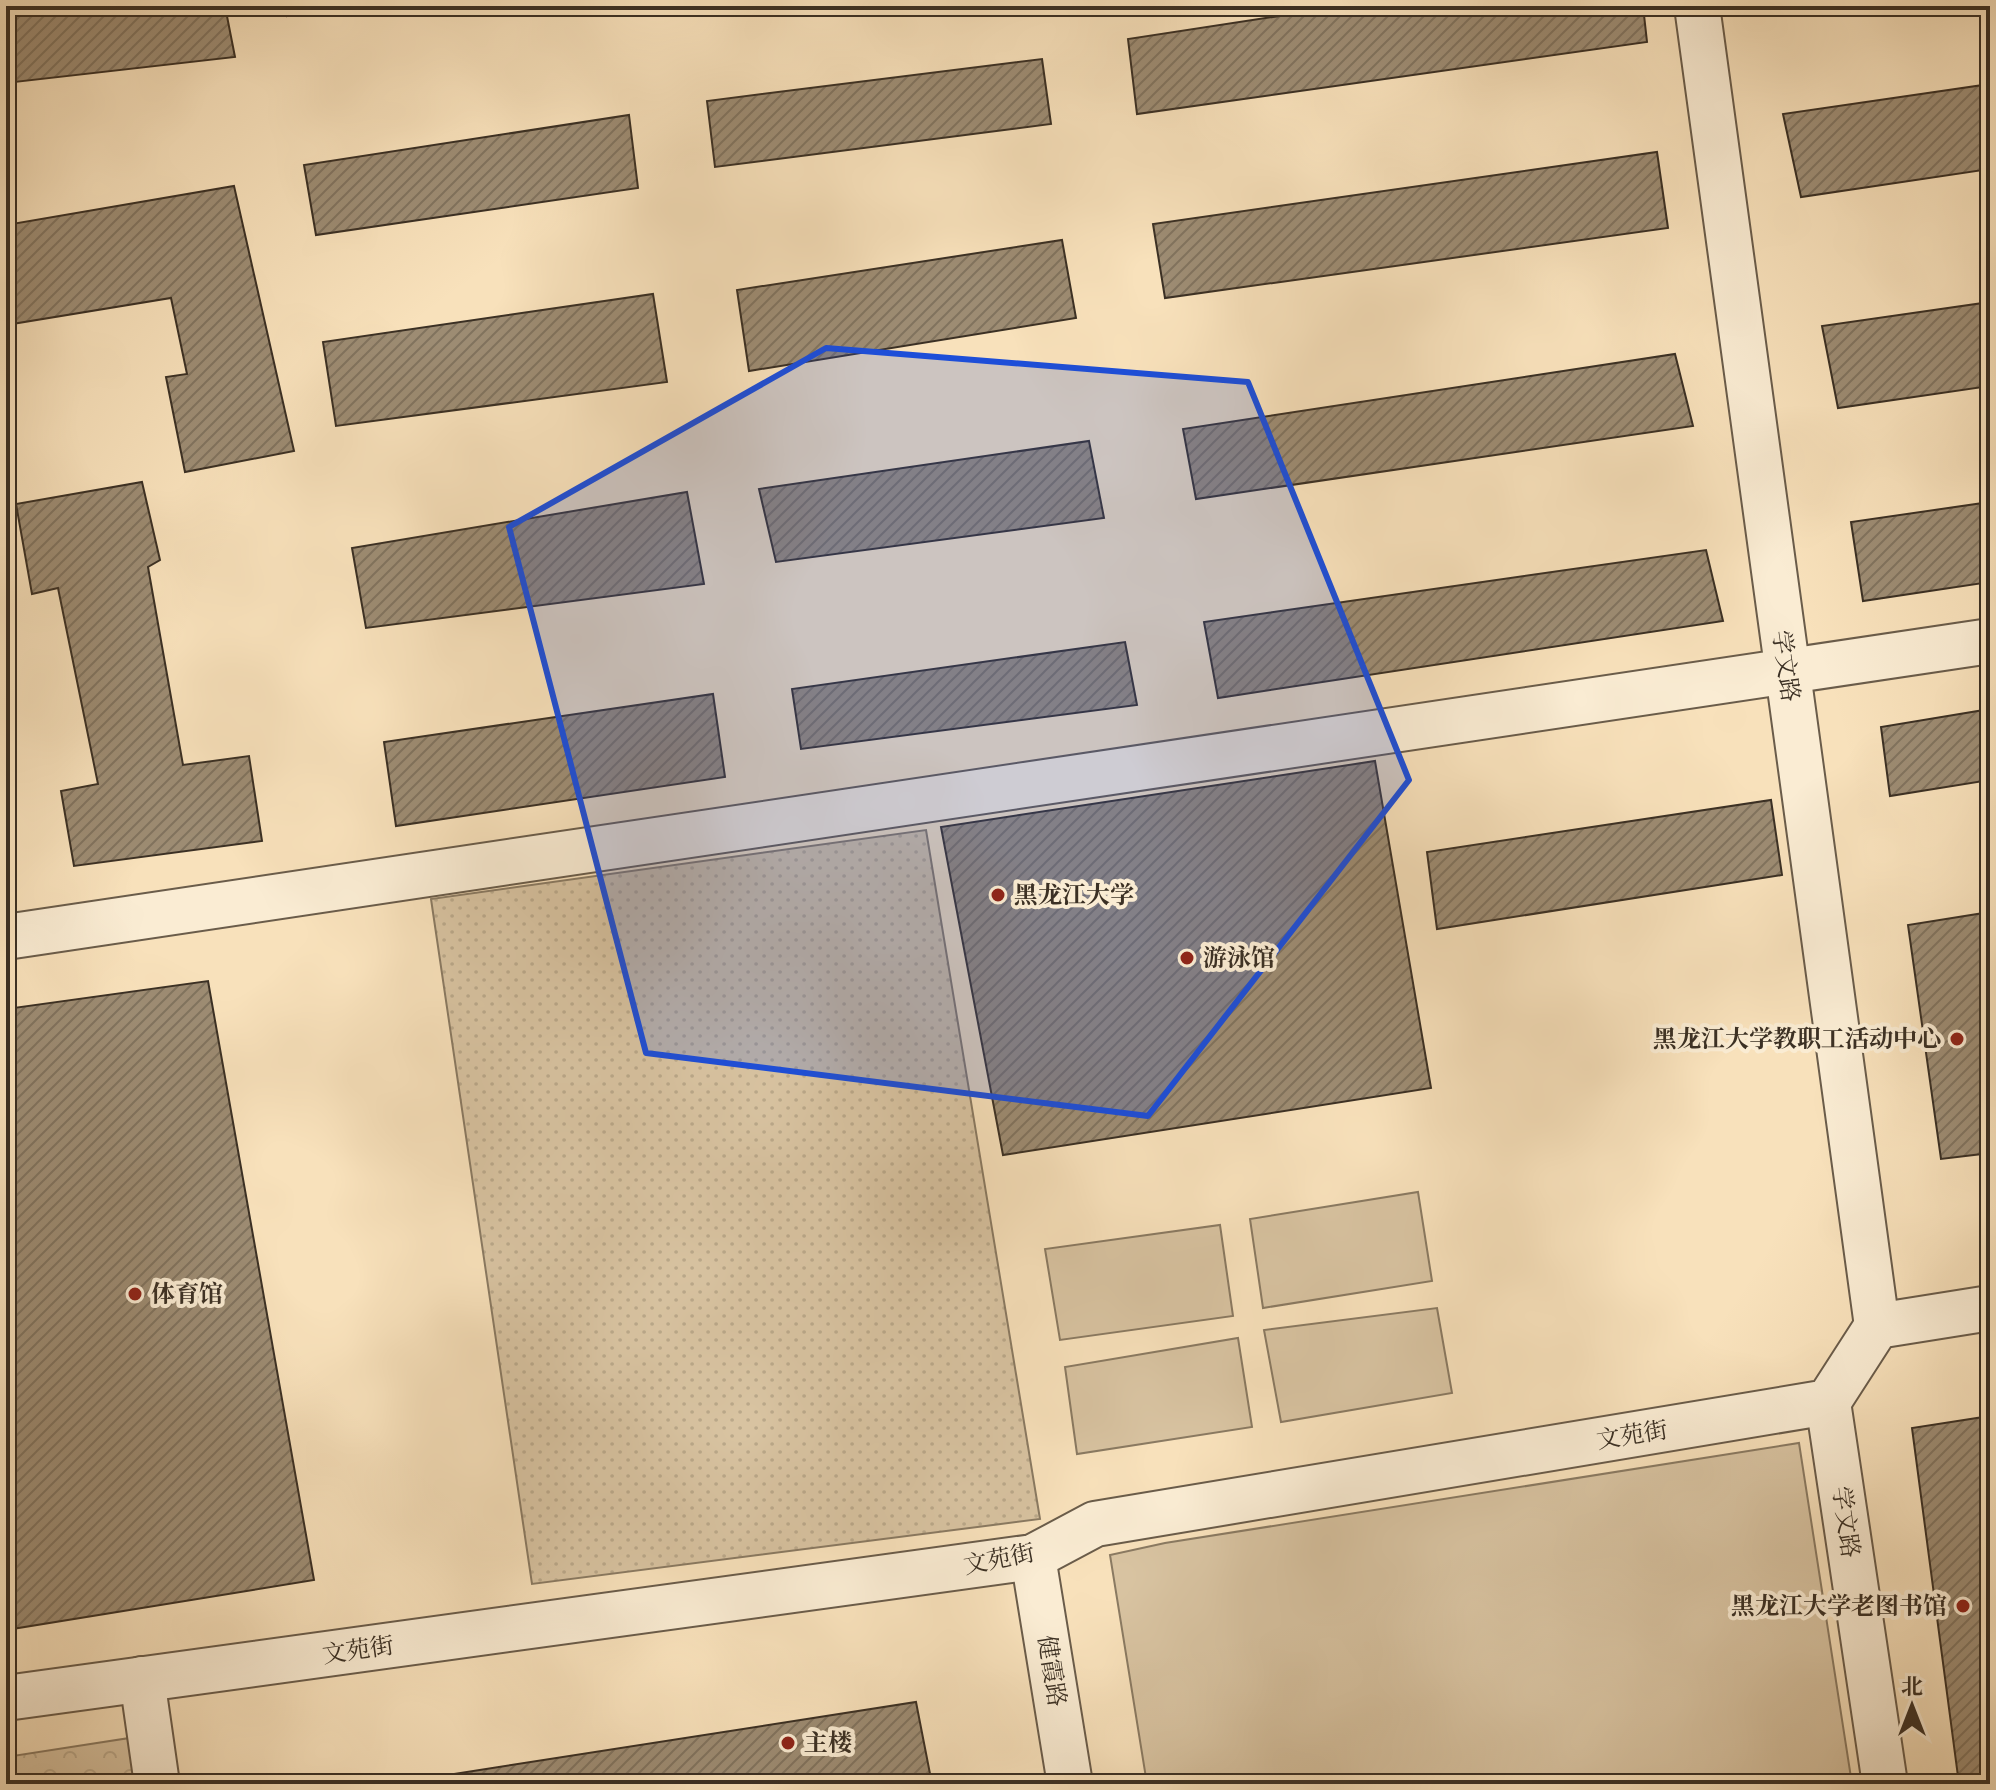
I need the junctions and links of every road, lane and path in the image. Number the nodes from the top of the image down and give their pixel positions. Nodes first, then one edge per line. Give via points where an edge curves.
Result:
1 (1697, 6) edge
2 (1990, 641) edge
3 (1787, 672) junction
4 (6, 937) edge
5 (1990, 1308) edge
6 (1877, 1326) junction
7 (1828, 1402) junction
8 (1033, 1557) junction
9 (142, 1679) junction
10 (6, 1698) edge
11 (157, 1784) edge
12 (1070, 1784) edge
13 (1885, 1784) edge

1 - 3 street, 学文路
2 - 3 street
3 - 4 street
3 - 6 street, 学文路
5 - 6 street
6 - 7 street
7 - 8 street, 文苑街 via 1095,1524
7 - 13 street, 学文路
8 - 9 street, 文苑街
8 - 12 street, 健霞路
9 - 10 street, 文苑街
9 - 11 street

